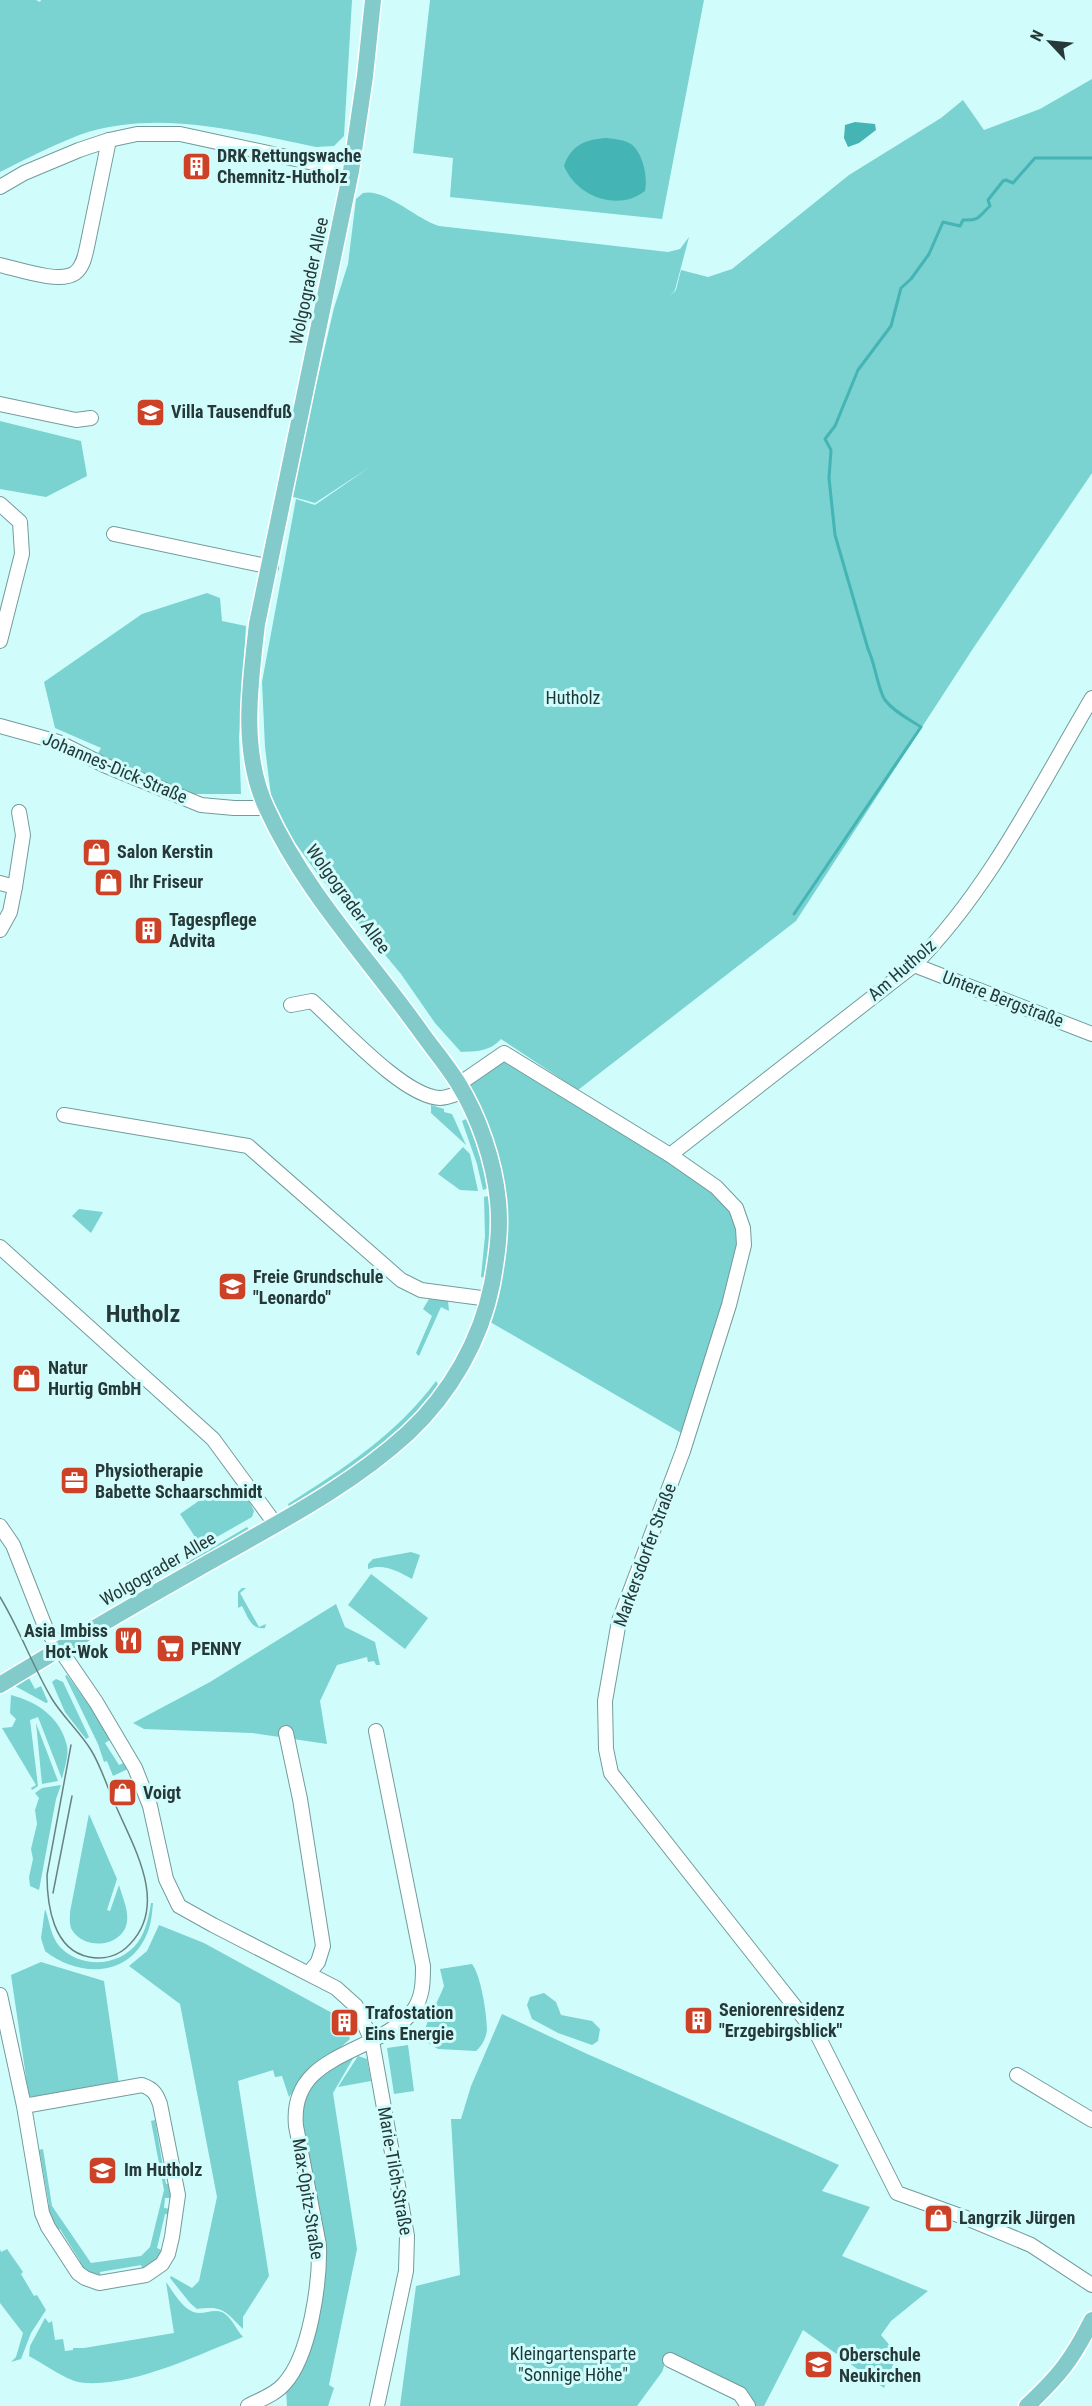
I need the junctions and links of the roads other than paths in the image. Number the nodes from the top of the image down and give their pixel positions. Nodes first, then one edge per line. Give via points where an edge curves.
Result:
1 (373, 0) edge
2 (109, 140) junction
3 (351, 171) junction
4 (0, 187) edge
5 (0, 265) edge
6 (0, 404) edge
7 (92, 418) dead end
8 (0, 504) edge
9 (114, 534) dead end
10 (271, 567) junction
11 (0, 641) edge
12 (1092, 698) edge
13 (0, 726) edge
14 (266, 808) junction
15 (18, 812) dead end
16 (0, 883) edge
17 (15, 887) junction
18 (0, 930) edge
19 (914, 965) junction
20 (291, 1005) dead end
21 (1092, 1034) edge
22 (460, 1088) junction
23 (64, 1115) dead end
24 (670, 1155) junction
25 (0, 1247) edge
26 (489, 1299) junction
27 (276, 1525) junction
28 (0, 1526) edge
29 (60, 1649) junction
30 (0, 1685) edge
31 (376, 1731) dead end
32 (286, 1733) dead end
33 (309, 1973) junction
34 (0, 1995) edge
35 (372, 2041) junction
36 (1017, 2075) dead end
37 (24, 2106) junction
38 (1092, 2120) edge
39 (1092, 2286) edge
40 (1092, 2320) edge
41 (670, 2360) dead end
42 (248, 2406) edge
43 (376, 2406) edge
44 (748, 2406) edge
45 (1027, 2406) edge

1 - 3 main road, Wolgograder Allee
2 - 3 street via 137,134 180,134
2 - 4 street via 24,173
2 - 5 street via 83,263 75,273 60,278
3 - 10 main road, Wolgograder Allee
6 - 7 street via 76,420
8 - 11 street via 20,522 22,531 22,554
9 - 10 street
10 - 14 main road, Wolgograder Allee via 257,624 249,716 256,780
12 - 19 street, Am Hutholz via 1009,839 936,943
13 - 14 street, Johannes-Dick-Straße via 58,742 201,805
14 - 22 main road, Wolgograder Allee via 297,866
15 - 17 street via 23,836
16 - 17 street
17 - 18 street via 10,912
19 - 21 street, Untere Bergstraße
19 - 24 street, Am Hutholz
20 - 22 street via 312,1001 419,1093 441,1098
22 - 24 street, Markersdorfer Straße via 504,1053
22 - 26 main road, Wolgograder Allee via 485,1142 498,1199 498,1248
23 - 26 street via 248,1146 401,1280 422,1290
24 - 39 street, Markersdorfer Straße via 716,1187 736,1208 744,1245 682,1451 619,1621 605,1701 611,1773 818,2036 897,2193 1031,2245
25 - 27 street via 213,1439
26 - 27 main road, Wolgograder Allee via 463,1362 410,1431 372,1464
27 - 29 main road, Wolgograder Allee
28 - 29 street, Marie-Tilch-Straße via 14,1545 46,1629
29 - 30 main road, Wolgograder Allee
29 - 33 street, Marie-Tilch-Straße via 135,1768 150,1806 166,1879 179,1906
31 - 35 street via 423,1966 423,1984 413,2012
32 - 33 street via 323,1946
33 - 35 street, Marie-Tilch-Straße via 336,1988 356,2006
34 - 37 street
35 - 42 street, Max-Opitz-Straße via 322,2066 298,2094 296,2126 319,2245 310,2323 296,2369 283,2387
35 - 43 street, Marie-Tilch-Straße via 407,2236 405,2271
36 - 38 street
37 - 37 street via 42,2213 78,2273 99,2283 146,2275 162,2264 170,2244 178,2195 156,2094 142,2085
40 - 45 main road via 1072,2358
41 - 44 street via 740,2394

